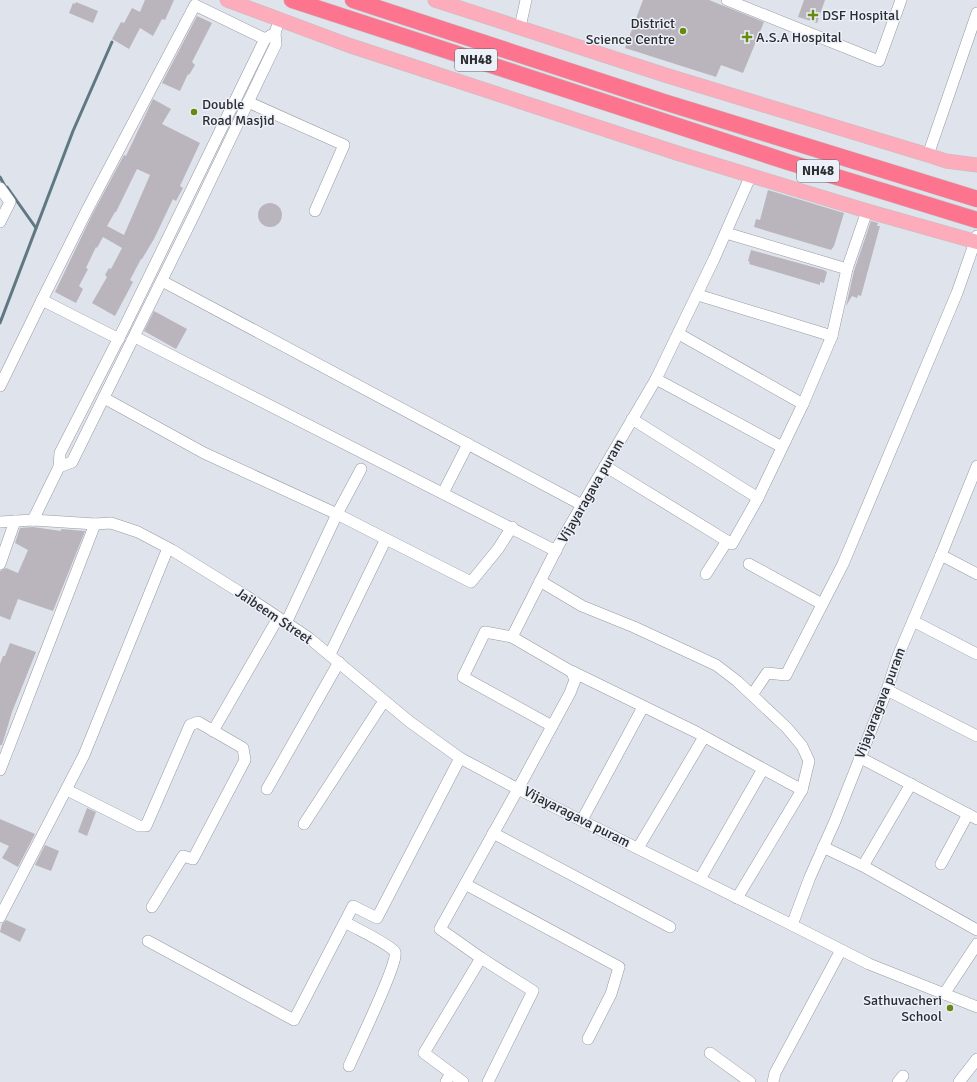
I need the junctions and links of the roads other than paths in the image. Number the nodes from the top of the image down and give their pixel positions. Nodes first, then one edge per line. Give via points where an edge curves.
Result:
1 (227, 0) edge
2 (292, 0) edge
3 (353, 0) edge
4 (435, 0) edge
5 (526, 0) edge
6 (727, 0) edge
7 (901, 0) edge
8 (977, 13) edge
9 (280, 18) junction
10 (520, 27) junction
11 (275, 32) junction
12 (265, 39) junction
13 (248, 102) junction
14 (928, 155) junction
15 (977, 165) edge
16 (751, 175) junction
17 (0, 188) edge
18 (977, 199) edge
19 (315, 211) dead end
20 (867, 211) junction
21 (977, 220) edge
22 (0, 222) edge
23 (726, 233) junction
24 (976, 240) edge
25 (847, 269) junction
26 (162, 281) junction
27 (698, 295) junction
28 (42, 300) junction
29 (679, 334) junction
30 (832, 336) junction
31 (135, 337) junction
32 (119, 339) junction
33 (656, 379) junction
34 (0, 386) edge
35 (104, 398) junction
36 (803, 404) junction
37 (632, 419) junction
38 (468, 444) junction
39 (782, 447) junction
40 (605, 466) junction
41 (977, 466) edge
42 (59, 467) junction
43 (361, 468) dead end
44 (443, 493) junction
45 (758, 498) junction
46 (582, 505) junction
47 (337, 514) junction
48 (33, 520) junction
49 (15, 521) junction
50 (0, 522) edge
51 (94, 524) junction
52 (512, 527) junction
53 (386, 539) junction
54 (727, 541) junction
55 (168, 548) junction
56 (556, 551) junction
57 (941, 555) junction
58 (0, 564) edge
59 (749, 564) dead end
60 (706, 574) dead end
61 (977, 574) edge
62 (540, 581) junction
63 (822, 604) junction
64 (282, 621) junction
65 (913, 621) junction
66 (512, 637) junction
67 (330, 654) junction
68 (977, 654) edge
69 (339, 662) junction
70 (571, 671) junction
71 (887, 690) junction
72 (752, 696) junction
73 (384, 701) junction
74 (643, 706) junction
75 (552, 726) junction
76 (213, 731) junction
77 (977, 736) edge
78 (704, 737) junction
79 (859, 757) junction
80 (460, 758) junction
81 (763, 769) junction
82 (0, 770) edge
83 (911, 784) junction
84 (518, 788) junction
85 (267, 789) dead end
86 (67, 790) junction
87 (802, 790) junction
88 (972, 816) edge
89 (582, 820) junction
90 (304, 824) dead end
91 (493, 833) junction
92 (823, 847) junction
93 (638, 848) junction
94 (941, 864) dead end
95 (863, 866) junction
96 (700, 879) junction
97 (465, 884) junction
98 (737, 898) junction
99 (152, 907) dead end
100 (0, 917) edge
101 (345, 922) junction
102 (792, 925) junction
103 (670, 927) dead end
104 (977, 930) edge
105 (148, 941) dead end
106 (977, 944) edge
107 (841, 950) junction
108 (481, 958) junction
109 (944, 994) junction
110 (977, 1007) edge
111 (588, 1040) dead end
112 (710, 1053) dead end
113 (977, 1059) edge
114 (349, 1066) dead end
115 (448, 1078) edge
116 (963, 1080) edge
117 (463, 1082) edge
118 (488, 1082) edge
119 (750, 1082) edge
120 (773, 1082) edge

1 - 9 main road
2 - 21 highway, NH48 via 661,121
3 - 18 highway, NH48 via 664,102
4 - 10 main road
5 - 10 street
6 - 7 street via 879,62
8 - 14 street
9 - 11 street
9 - 16 main road via 348,45
10 - 14 main road via 665,75
11 - 12 street
11 - 13 street via 276,44
12 - 28 street via 195,5
12 - 32 street
13 - 19 street via 344,145
13 - 26 street
14 - 15 main road via 946,161
16 - 20 main road
16 - 23 street, Vijayaragava puram
17 - 22 street via 10,202
20 - 24 main road
20 - 25 street
23 - 25 street
23 - 27 street, Vijayaragava puram
24 - 63 street via 948,315 843,564
25 - 30 street
26 - 31 street
26 - 38 street
27 - 29 street, Vijayaragava puram
27 - 30 street
28 - 32 street
28 - 34 street
29 - 33 street, Vijayaragava puram
29 - 36 street
30 - 36 street
31 - 35 street
31 - 44 street
32 - 42 street via 60,453
33 - 37 street, Vijayaragava puram
33 - 39 street
35 - 42 street via 72,462
35 - 47 street via 204,452
36 - 39 street
37 - 40 street, Vijayaragava puram
37 - 45 street
38 - 44 street
38 - 46 street
39 - 45 street
40 - 46 street, Vijayaragava puram
40 - 54 street
41 - 57 street, Vijayaragava puram
42 - 48 street
43 - 47 street
44 - 52 street
45 - 54 street via 732,544
46 - 56 street, Vijayaragava puram
47 - 53 street
47 - 64 street
48 - 49 street, Jaibeem Street
48 - 51 street, Jaibeem Street
49 - 50 street, Jaibeem Street
49 - 58 street
51 - 55 street, Jaibeem Street via 111,523 138,532
51 - 82 street
52 - 53 street via 471,582
52 - 56 street
53 - 67 street
54 - 60 street
55 - 64 street, Jaibeem Street
55 - 86 street via 84,755
56 - 62 street, Vijayaragava puram
57 - 61 street
57 - 65 street, Vijayaragava puram
59 - 63 street
62 - 66 street, Vijayaragava puram
62 - 72 street via 582,606 716,665
63 - 72 street via 786,675 767,673
64 - 67 street, Jaibeem Street
64 - 76 street
65 - 68 street
65 - 71 street, Vijayaragava puram
66 - 70 street
66 - 75 street via 484,632 463,677
67 - 69 street, Jaibeem Street
69 - 73 street, Jaibeem Street
69 - 85 street
70 - 74 street
70 - 75 street, Vijayaragava puram via 575,680
71 - 77 street
71 - 79 street, Vijayaragava puram
72 - 87 street via 802,746 809,761
73 - 80 street, Jaibeem Street
73 - 90 street
74 - 78 street
74 - 89 street
75 - 84 street, Vijayaragava puram
76 - 86 street via 198,722 190,725 146,826 139,826
76 - 99 street via 243,748 245,760 193,859 183,856
78 - 81 street
78 - 93 street
79 - 83 street
79 - 92 street, Vijayaragava puram via 836,820
80 - 84 street, Jaibeem Street
80 - 101 street via 377,918 353,906
81 - 87 street
81 - 96 street
83 - 88 street
83 - 95 street
84 - 89 street, Vijayaragava puram
84 - 91 street
86 - 100 street
87 - 98 street
88 - 94 street
89 - 93 street, Vijayaragava puram
91 - 97 street
91 - 103 street
92 - 95 street
92 - 102 street, Vijayaragava puram
93 - 96 street, Vijayaragava puram
95 - 104 street
96 - 98 street, Vijayaragava puram
97 - 108 street via 440,929
97 - 111 street via 619,967 611,994
98 - 102 street, Vijayaragava puram
101 - 105 street via 294,1020
101 - 114 street via 388,947 397,957
102 - 107 street
106 - 109 street
107 - 109 street via 868,964
107 - 120 street via 775,1073
108 - 115 street via 424,1053
108 - 118 street via 533,991
109 - 110 street
112 - 119 street
113 - 116 street
115 - 117 street

